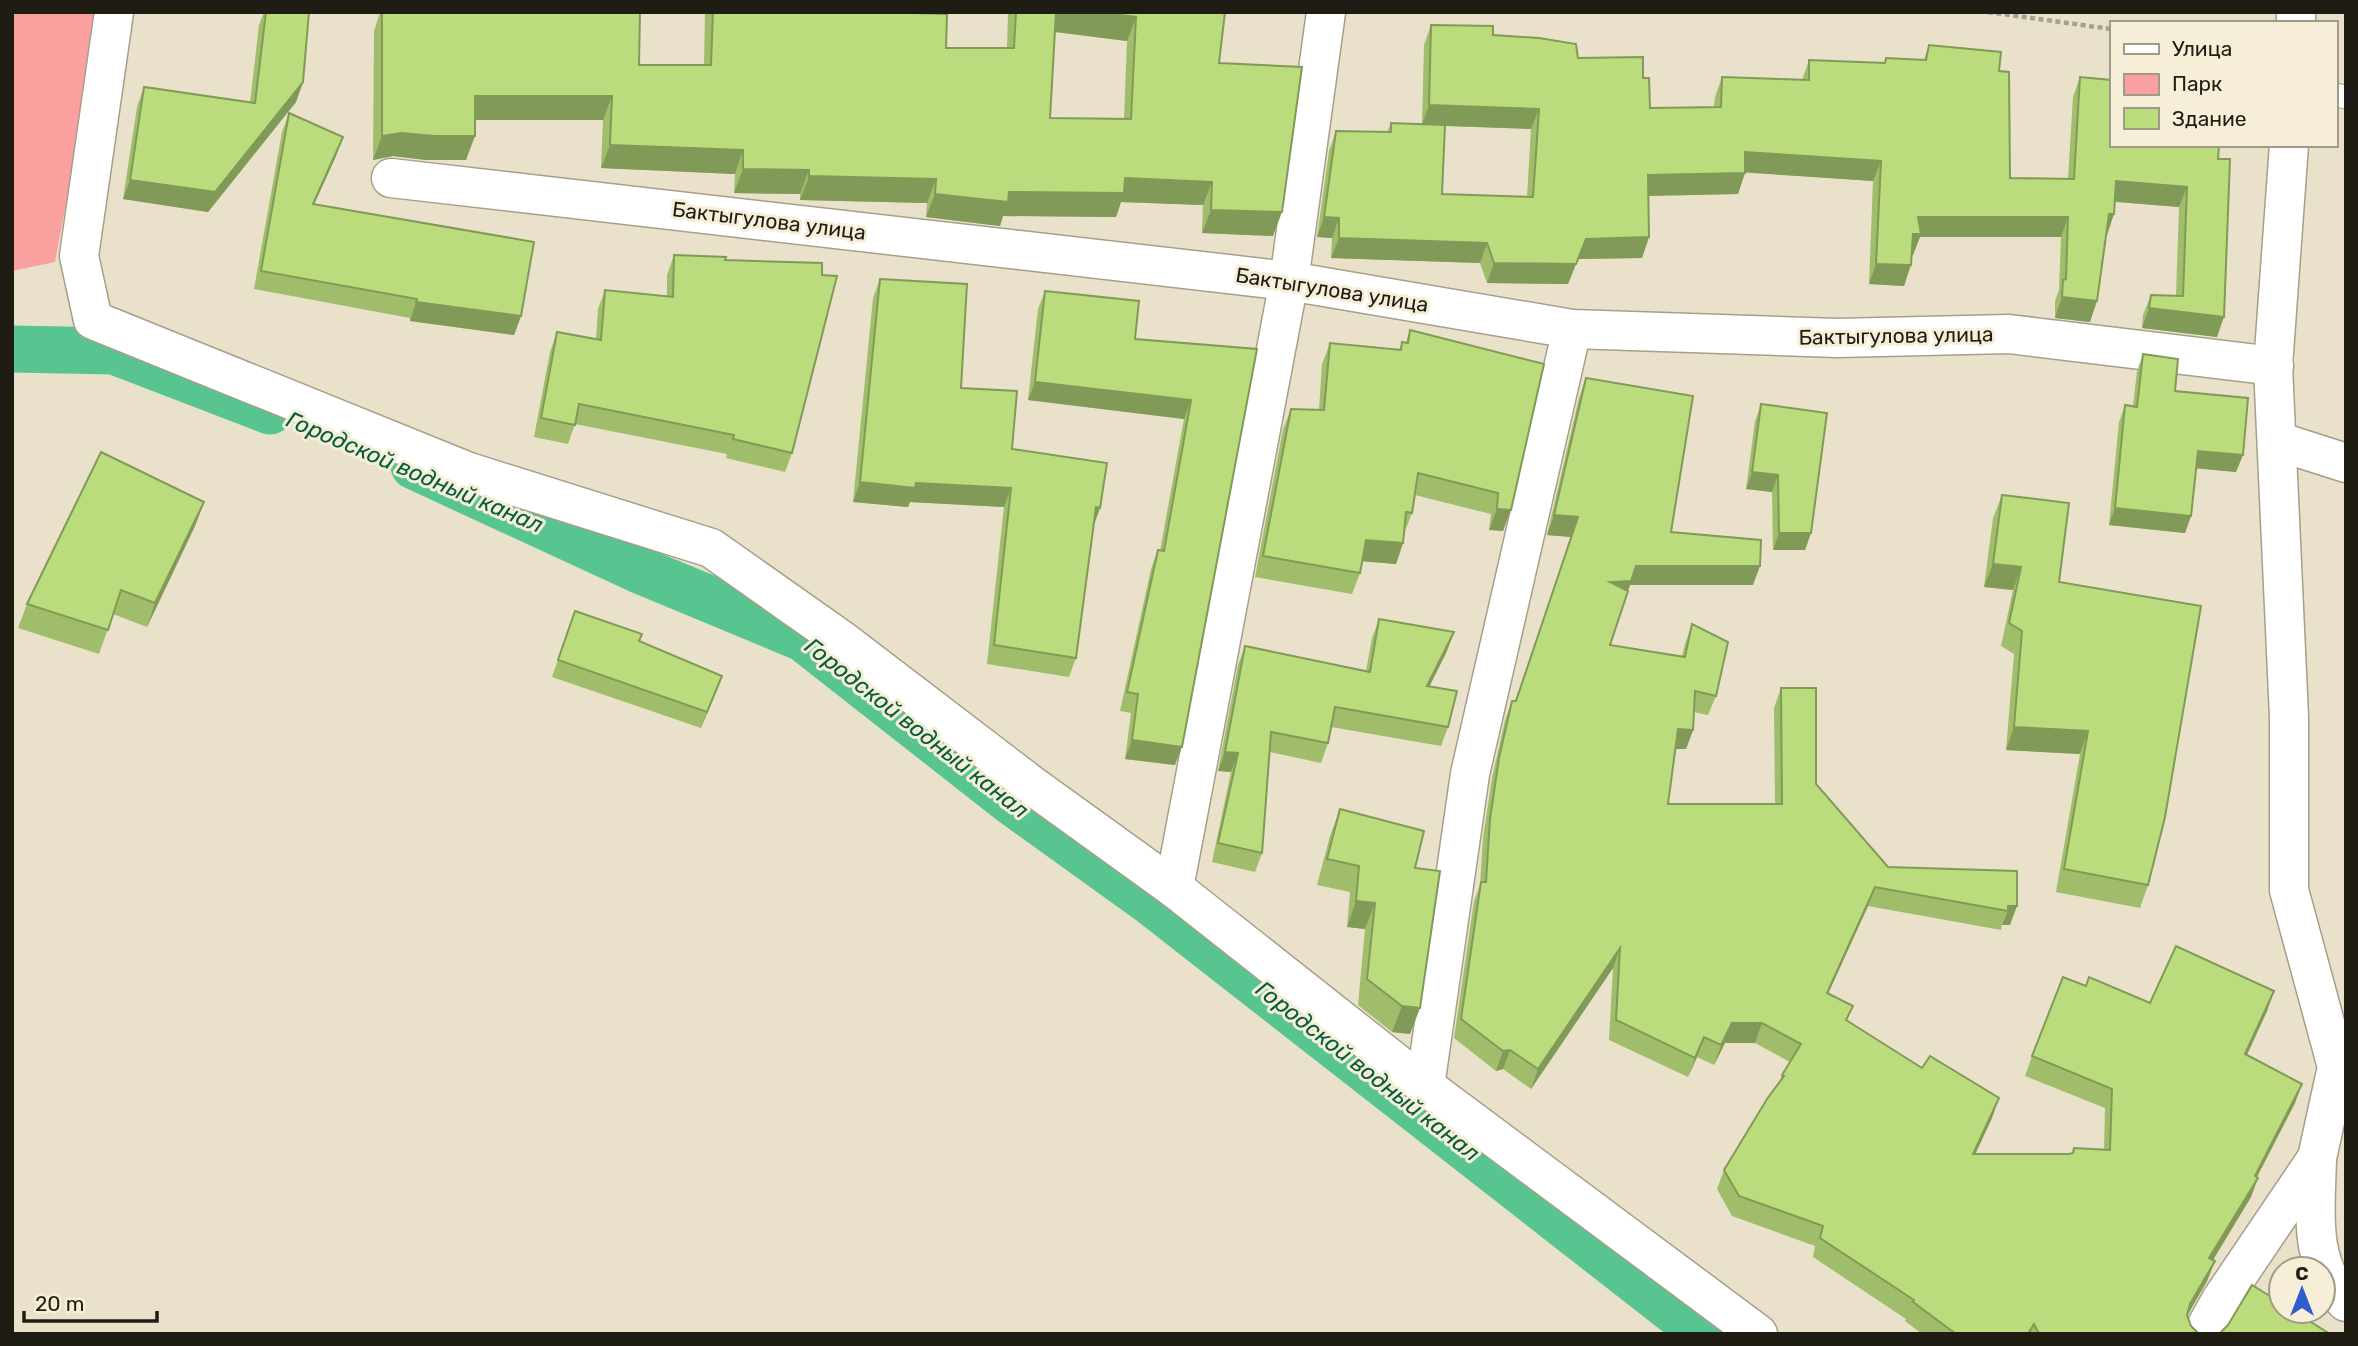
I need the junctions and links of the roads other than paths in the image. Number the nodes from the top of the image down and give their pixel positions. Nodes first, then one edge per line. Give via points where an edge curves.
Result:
1 (114, 12) edge
2 (1326, 12) edge
3 (2290, 147) edge
4 (391, 178) dead end
5 (1289, 281) junction
6 (1572, 329) junction
7 (2274, 366) junction
8 (2277, 441) junction
9 (2346, 463) edge
10 (1174, 888) junction
11 (1425, 1086) junction
12 (2317, 1158) junction
13 (2346, 1302) edge
14 (1758, 1334) edge
15 (2202, 1334) edge

1 - 10 street via 79,256 93,320 469,472 711,548
2 - 5 street
3 - 7 street
4 - 5 street, Бактыгулова улица
5 - 6 street, Бактыгулова улица
5 - 10 street
6 - 7 street, Бактыгулова улица via 1837,338 2010,334
6 - 11 street via 1470,774
7 - 8 street
8 - 9 street
8 - 12 street via 2289,718 2289,890 2337,1067
10 - 11 street
11 - 14 street
12 - 13 street via 2316,1247 2333,1289
12 - 15 street

